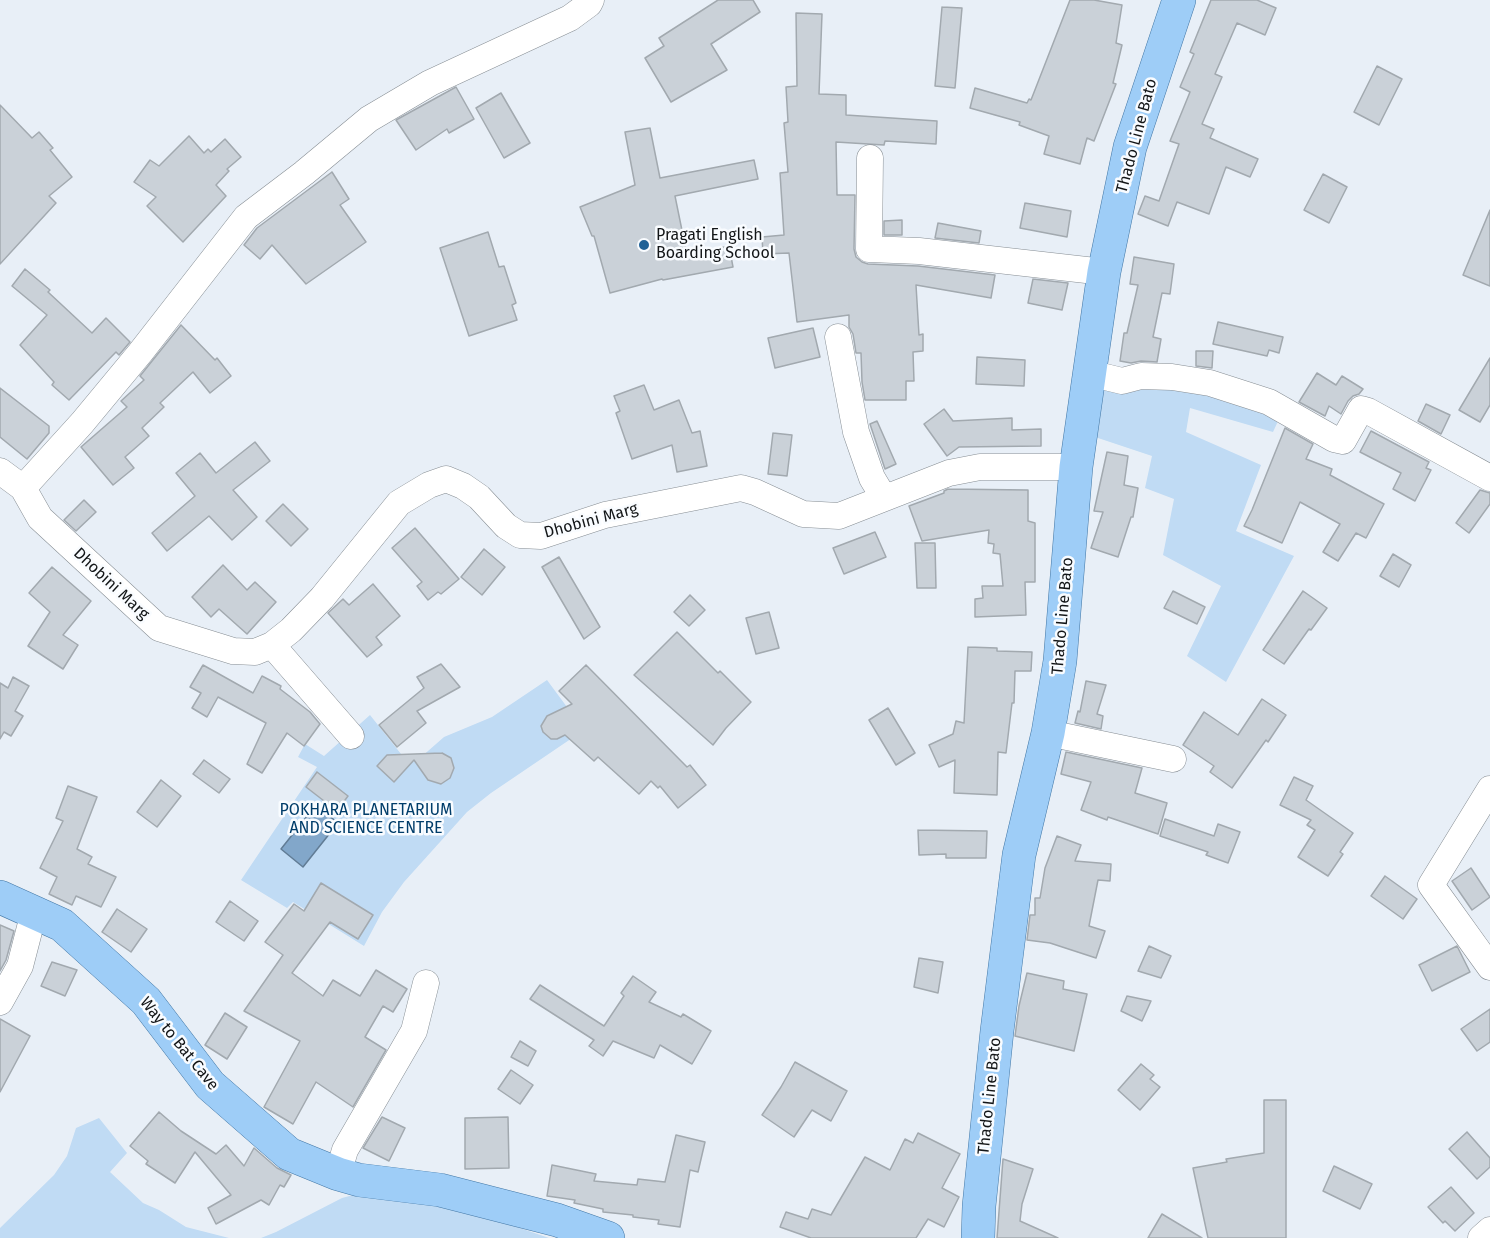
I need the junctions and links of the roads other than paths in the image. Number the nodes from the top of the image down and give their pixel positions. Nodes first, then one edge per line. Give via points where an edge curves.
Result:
1 (591, 0) edge
2 (1179, 0) edge
3 (870, 158) dead end
4 (1104, 272) junction
5 (838, 337) dead end
6 (1089, 374) junction
7 (1076, 467) junction
8 (0, 471) edge
9 (1490, 478) edge
10 (23, 488) junction
11 (884, 498) junction
12 (272, 645) junction
13 (1048, 733) junction
14 (351, 736) dead end
15 (1173, 759) dead end
16 (1490, 789) edge
17 (0, 897) edge
18 (34, 912) junction
19 (1490, 967) edge
20 (426, 983) dead end
21 (0, 1002) edge
22 (338, 1174) junction
23 (979, 1206) junction
24 (1490, 1230) edge
25 (609, 1238) edge
26 (965, 1238) edge
27 (978, 1238) edge
28 (1480, 1238) edge

1 - 10 street via 570,18 430,83 369,119 246,217 140,353
2 - 4 main road, Thado Line Bato via 1130,147
3 - 4 street via 869,249
4 - 6 main road, Thado Line Bato
5 - 11 street via 856,432 872,478
6 - 7 main road, Thado Line Bato
6 - 9 street via 1122,381 1141,376 1210,383 1269,402 1334,440 1344,441 1360,410 1368,411
7 - 11 street, Dhobini Marg via 980,467 949,473
7 - 13 main road, Thado Line Bato via 1060,662
8 - 10 street, Dhobini Marg
10 - 12 street, Dhobini Marg via 40,518 159,628 233,651 255,652
11 - 12 street, Dhobini Marg via 839,516 822,516 802,514 741,488 605,515 542,536 520,535 479,497 446,479 399,503 322,598
12 - 14 street
13 - 15 street
13 - 23 main road, Thado Line Bato via 1019,855
16 - 19 street via 1431,885
17 - 18 main road, Way to Bat Cave
18 - 21 street via 20,966
18 - 22 main road, Way to Bat Cave via 62,925 146,1001 210,1085 289,1154
20 - 22 street via 414,1031 345,1150
22 - 25 main road, Way to Bat Cave via 440,1190 557,1220
23 - 26 main road
23 - 27 main road, Thado Line Bato
24 - 28 street

